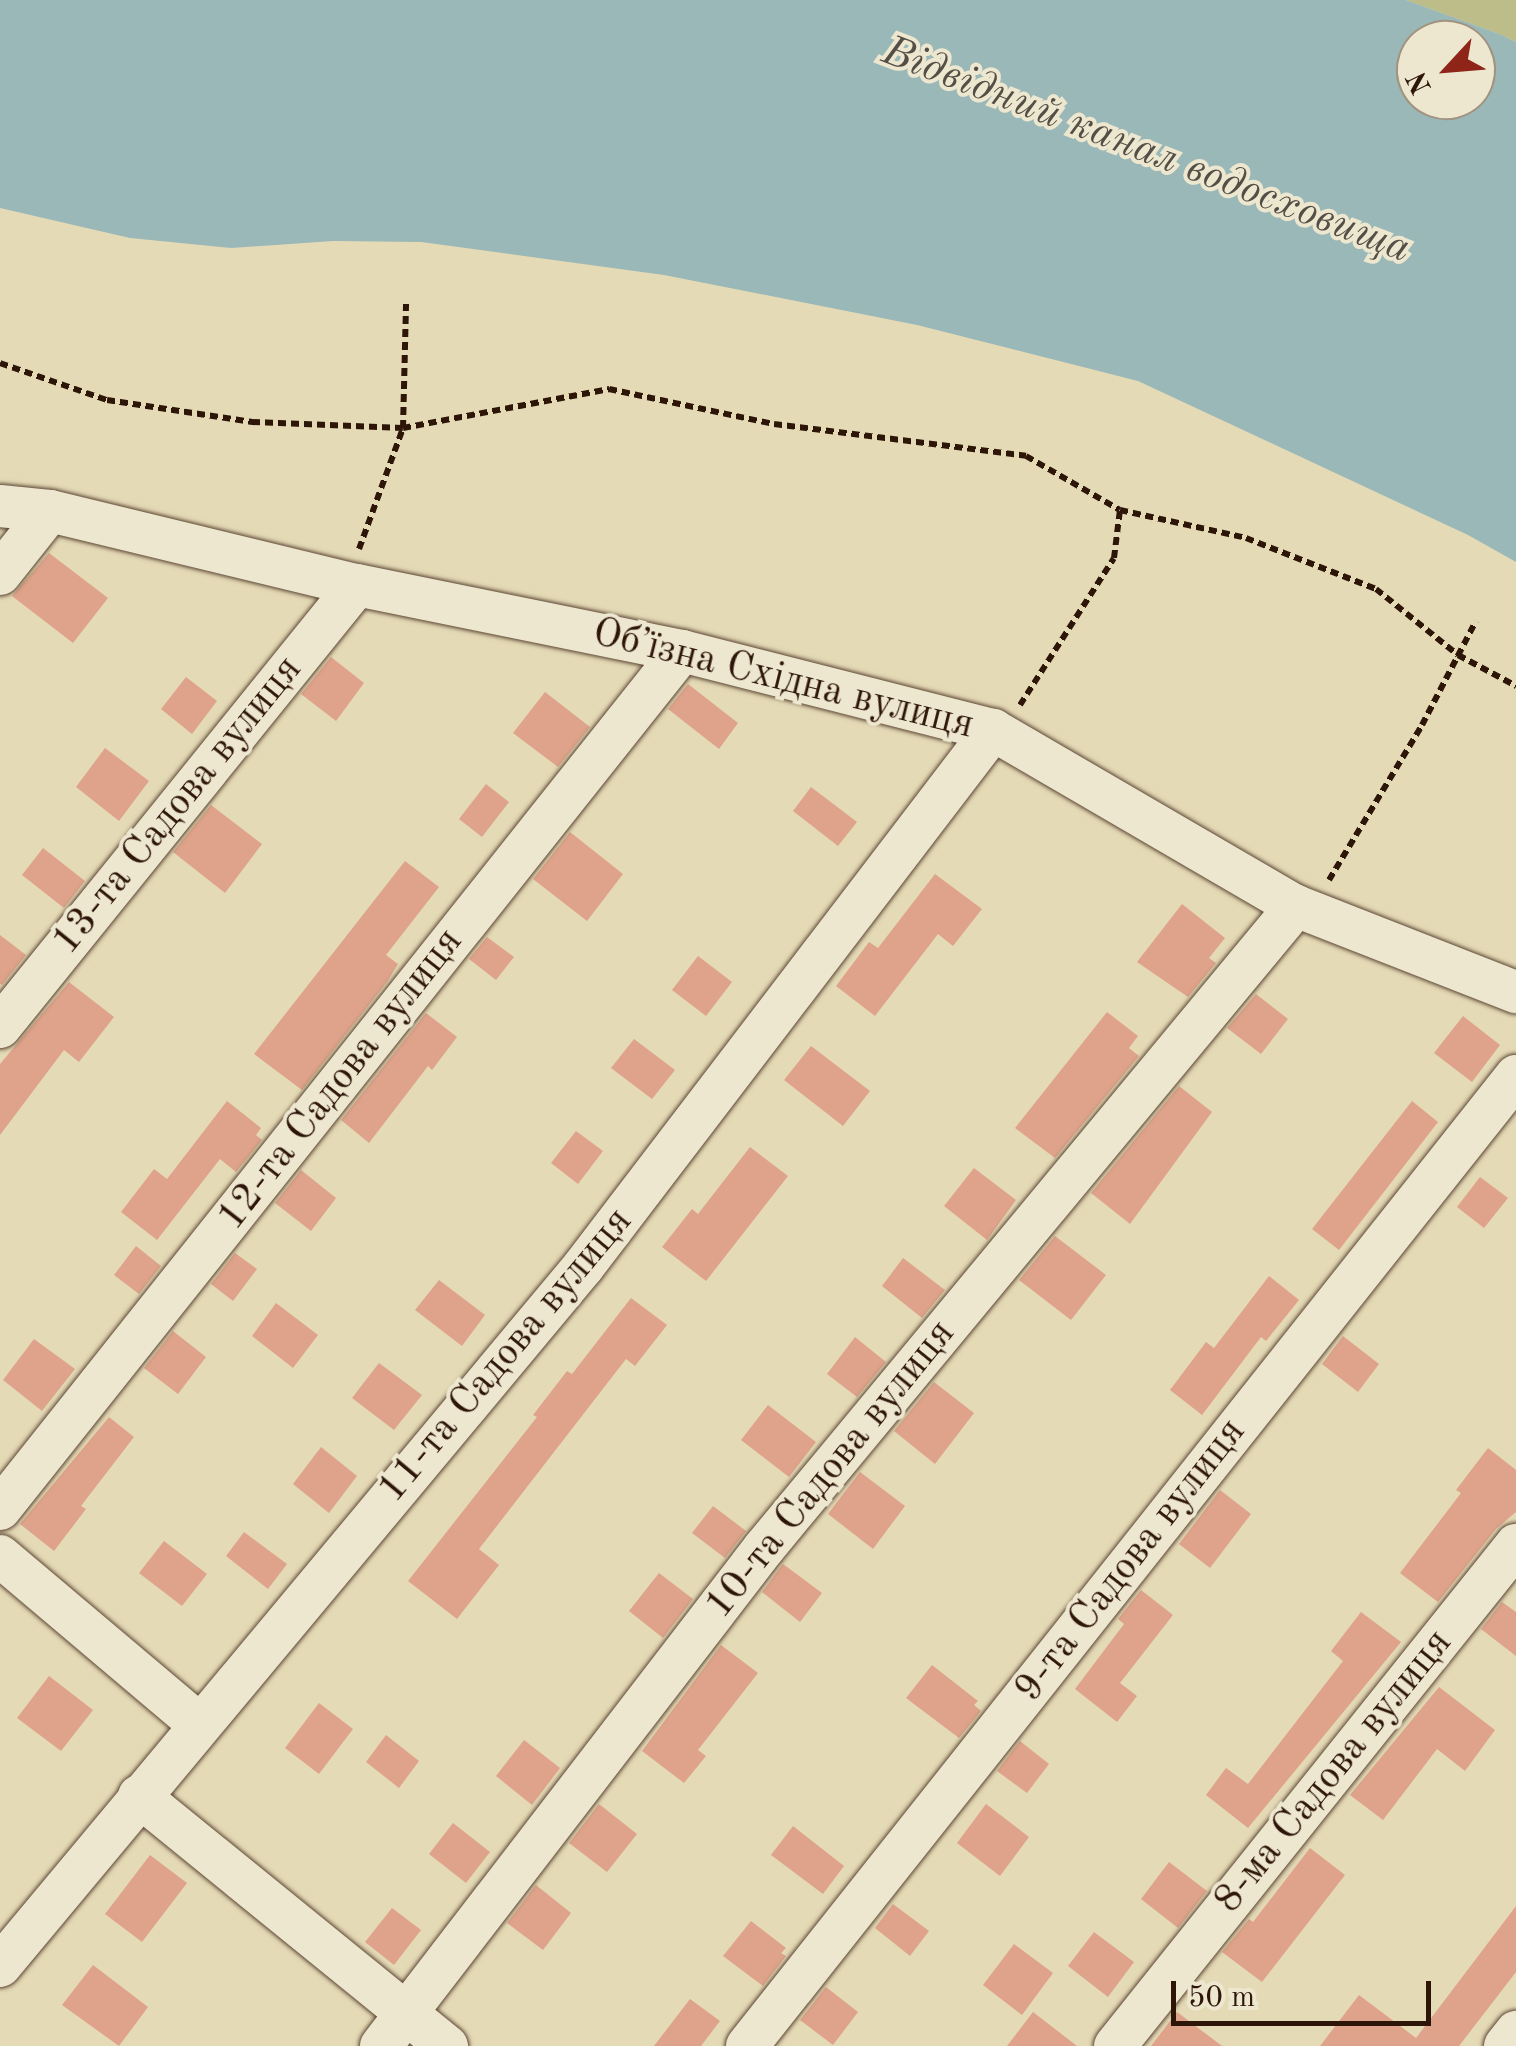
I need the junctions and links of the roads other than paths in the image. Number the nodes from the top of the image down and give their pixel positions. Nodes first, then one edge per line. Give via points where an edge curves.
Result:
1 (0, 506) edge
2 (50, 512) junction
3 (0, 574) edge
4 (351, 584) junction
5 (682, 650) junction
6 (997, 733) junction
7 (1304, 909) junction
8 (1516, 992) edge
9 (0, 1027) edge
10 (1516, 1076) edge
11 (0, 1509) edge
12 (1516, 1546) edge
13 (0, 1556) edge
14 (198, 1724) junction
15 (139, 1796) junction
16 (0, 1966) edge
17 (393, 2030) edge
18 (1516, 2032) edge
19 (447, 2046) edge
20 (746, 2046) edge
21 (1116, 2046) edge
22 (1505, 2046) edge

1 - 2 street, Обʼїзна Східна вулиця
2 - 3 street
2 - 4 street, Обʼїзна Східна вулиця
4 - 5 street, Обʼїзна Східна вулиця
4 - 9 street, 13-та Садова вулиця
5 - 6 street, Обʼїзна Східна вулиця
5 - 11 street, 12-та Садова вулиця
6 - 7 street, Обʼїзна Східна вулиця
6 - 14 street, 11-та Садова вулиця via 583,1266
7 - 8 street, Обʼїзна Східна вулиця
7 - 17 street, 10-та Садова вулиця via 764,1548
10 - 20 street, 9-та Садова вулиця
12 - 21 street, 8-ма Садова вулиця
13 - 14 street
14 - 15 street, 11-та Садова вулиця
15 - 16 street, 11-та Садова вулиця
15 - 17 street
17 - 19 street
18 - 22 street

